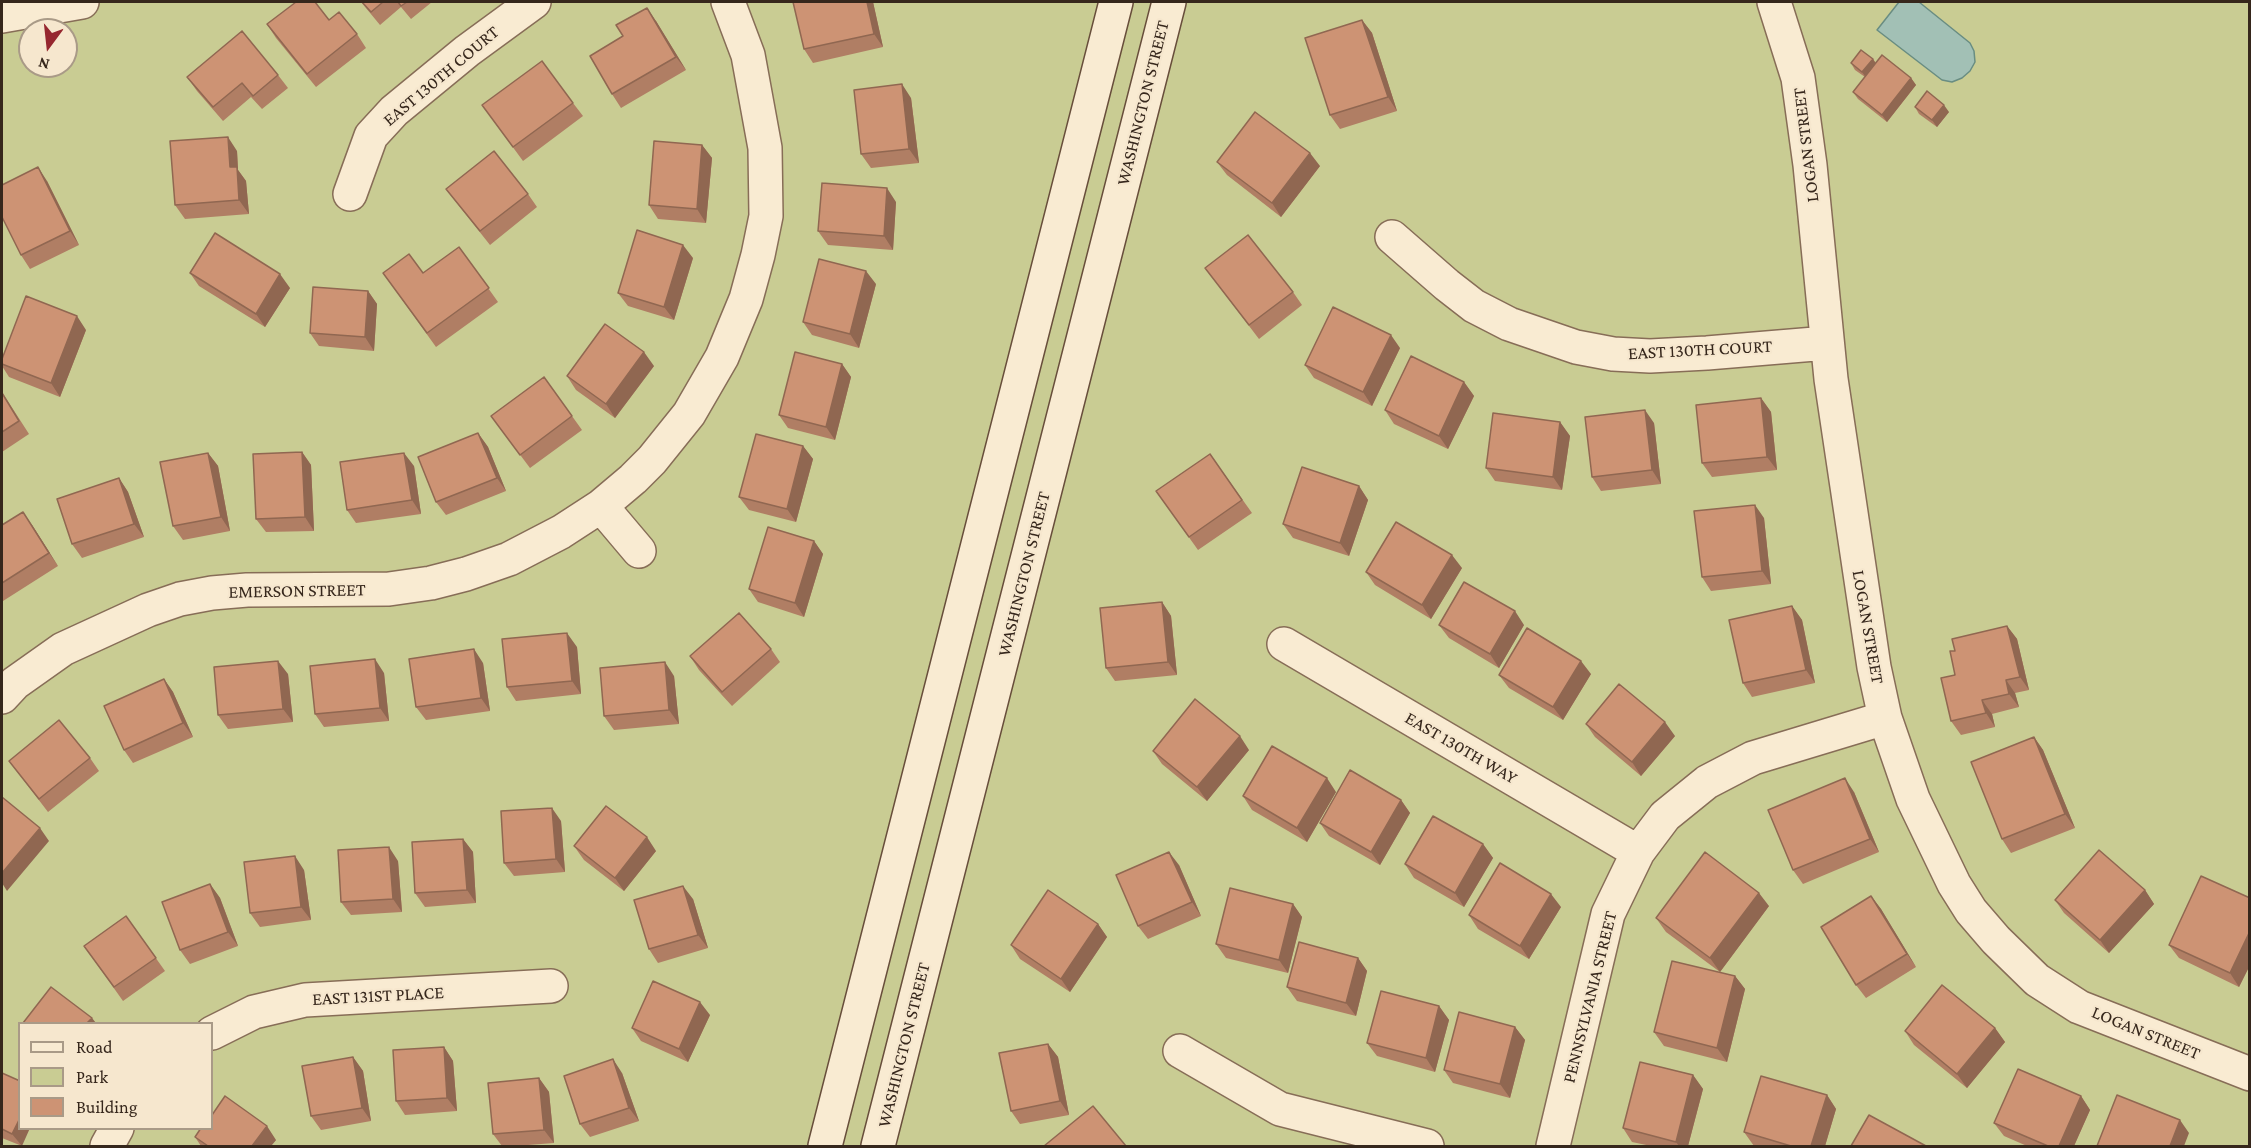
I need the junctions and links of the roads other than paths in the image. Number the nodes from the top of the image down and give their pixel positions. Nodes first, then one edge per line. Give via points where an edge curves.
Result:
1 (82, 2) edge
2 (534, 2) edge
3 (728, 2) edge
4 (1116, 2) edge
5 (1169, 2) edge
6 (1774, 2) edge
7 (2, 16) edge
8 (350, 194) dead end
9 (1392, 237) dead end
10 (1827, 343) junction
11 (601, 506) junction
12 (639, 551) dead end
13 (1284, 644) dead end
14 (2, 697) edge
15 (1885, 718) junction
16 (1638, 852) junction
17 (551, 986) dead end
18 (213, 1032) edge
19 (1180, 1051) dead end
20 (2250, 1074) edge
21 (116, 1130) edge
22 (107, 1146) edge
23 (825, 1146) edge
24 (878, 1146) edge
25 (1427, 1146) edge
26 (1553, 1146) edge

1 - 7 street
2 - 8 street, EAST 130TH COURT via 467,51 370,136
3 - 11 street, EMERSON STREET via 748,55 765,148 766,216 758,255 746,299 722,357 689,414 652,460
4 - 23 street
5 - 24 street, WASHINGTON STREET
6 - 10 street, LOGAN STREET via 1798,78
9 - 10 street, EAST 130TH COURT via 1474,306 1509,324 1576,347 1650,356
10 - 15 street, LOGAN STREET via 1860,583
11 - 12 street
11 - 14 street, EMERSON STREET via 509,559 431,583 389,590 247,590 180,599 63,649
13 - 16 street, EAST 130TH WAY
15 - 16 street, PENNSYLVANIA STREET via 1729,769 1671,810
15 - 20 street, LOGAN STREET via 1914,799 1954,884 1996,940 2037,980 2079,1007
16 - 26 street, PENNSYLVANIA STREET via 1608,915
17 - 18 street, EAST 131ST PLACE via 305,1000 254,1012
19 - 25 street via 1280,1109
21 - 22 street

